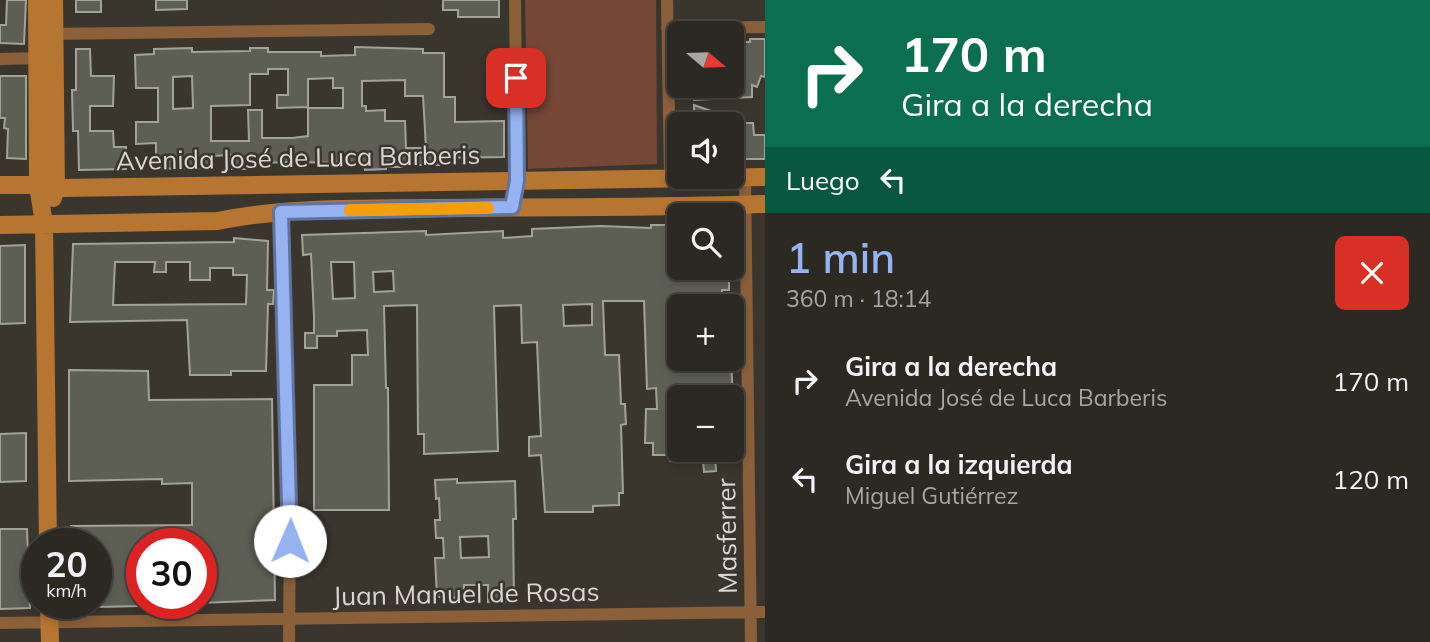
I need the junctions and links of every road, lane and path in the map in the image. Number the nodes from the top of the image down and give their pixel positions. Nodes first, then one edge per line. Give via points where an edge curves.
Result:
1 (37, 0) edge
2 (54, 0) edge
3 (515, 0) edge
4 (667, 0) edge
5 (667, 21) edge
6 (744, 27) edge
7 (765, 27) edge
8 (429, 29) dead end
9 (46, 34) junction
10 (46, 58) junction
11 (0, 59) edge
12 (745, 177) joint
13 (765, 177) edge
14 (667, 178) edge
15 (517, 181) junction
16 (0, 185) edge
17 (47, 186) junction
18 (765, 204) edge
19 (745, 205) junction
20 (512, 207) junction
21 (281, 212) junction
22 (44, 224) junction
23 (0, 225) edge
24 (48, 528) edge
25 (751, 612) junction
26 (765, 612) edge
27 (289, 619) junction
28 (49, 622) junction
29 (0, 623) edge
30 (50, 642) edge
31 (289, 642) edge
32 (751, 642) edge

1 - 9 main road
2 - 9 main road
3 - 15 street
4 - 5 street
6 - 7 street
8 - 9 street
9 - 10 main road
10 - 11 street
10 - 17 main road
12 - 13 main road, Avenida José de Luca Barberis
12 - 19 street, Masferrer
14 - 15 main road, Avenida José de Luca Barberis
15 - 17 main road, Avenida José de Luca Barberis
15 - 20 street
16 - 17 main road, Avenida José de Luca Barberis
17 - 22 main road
18 - 19 main road, Avenida José de Luca Barberis
19 - 20 main road, Avenida José de Luca Barberis
19 - 25 street, Masferrer
20 - 21 main road, Avenida José de Luca Barberis
21 - 22 main road, Avenida José de Luca Barberis via 217,221
21 - 27 street
22 - 23 main road, Avenida José de Luca Barberis
22 - 24 main road
25 - 26 street, Juan Manuel de Rosas
25 - 27 street, Juan Manuel de Rosas
25 - 32 street, Masferrer
27 - 28 street, Juan Manuel de Rosas
27 - 31 street
28 - 29 street, Juan Manuel de Rosas
28 - 30 main road

